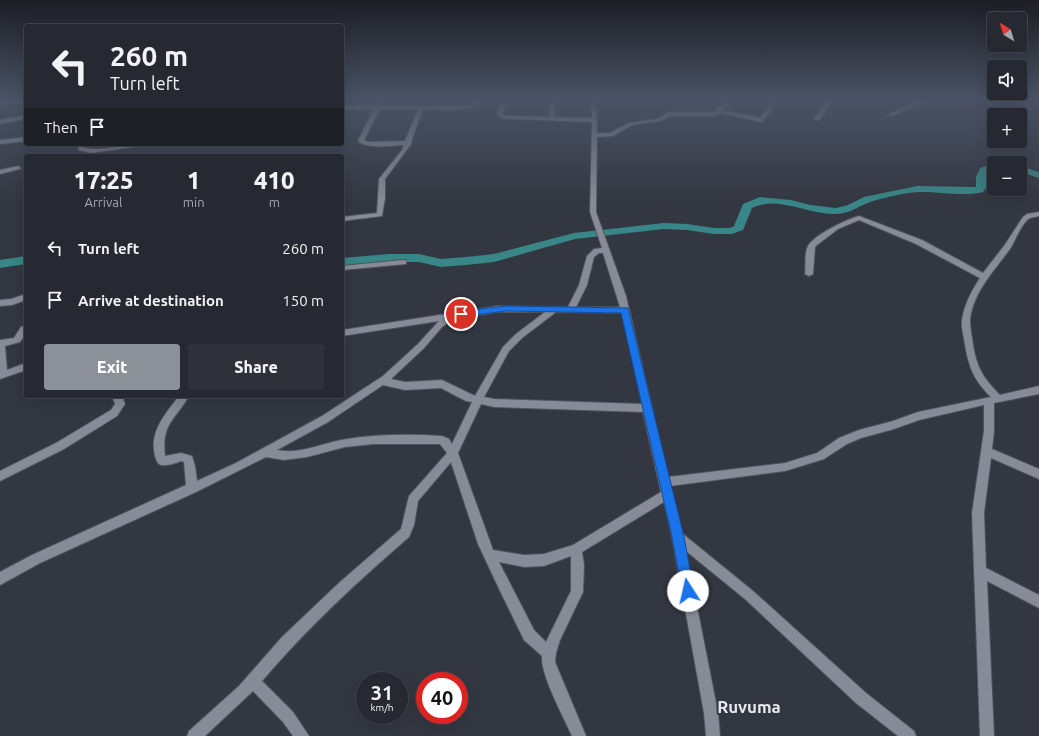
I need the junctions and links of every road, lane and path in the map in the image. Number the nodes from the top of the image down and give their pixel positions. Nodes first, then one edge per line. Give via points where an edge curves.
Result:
1 (365, 133) edge
2 (413, 133) edge
3 (616, 133) edge
4 (594, 135) joint
5 (24, 139) edge
6 (0, 142) edge
7 (409, 143) junction
8 (80, 146) edge
9 (125, 146) edge
10 (18, 168) dead end
11 (0, 172) edge
12 (1039, 214) edge
13 (344, 219) edge
14 (606, 250) junction
15 (402, 262) dead end
16 (344, 268) edge
17 (809, 274) dead end
18 (985, 277) junction
19 (24, 298) edge
20 (0, 303) edge
21 (553, 310) junction
22 (570, 310) junction
23 (625, 310) junction
24 (453, 316) junction
25 (24, 329) edge
26 (344, 333) edge
27 (0, 343) edge
28 (24, 367) edge
29 (2, 375) edge
30 (383, 381) junction
31 (1039, 390) edge
32 (118, 398) edge
33 (183, 398) edge
34 (478, 400) junction
35 (994, 400) junction
36 (647, 408) junction
37 (986, 451) junction
38 (265, 452) junction
39 (453, 453) junction
40 (1039, 474) edge
41 (0, 476) edge
42 (664, 482) junction
43 (192, 489) junction
44 (667, 494) junction
45 (678, 537) junction
46 (576, 548) junction
47 (490, 555) junction
48 (980, 571) junction
49 (0, 579) edge
50 (1039, 602) edge
51 (549, 653) junction
52 (253, 681) junction
53 (194, 736) edge
54 (302, 736) edge
55 (579, 736) edge
56 (713, 736) edge
57 (909, 736) edge
58 (987, 736) edge

1 - 7 street via 361,141 367,144
2 - 7 street
3 - 4 street via 612,136
4 - 14 street via 593,212
5 - 6 street
7 - 13 street via 382,179 380,215
8 - 9 street via 81,149 91,151
10 - 11 street
12 - 18 street via 1024,220 1017,234
14 - 22 street via 595,252 591,256 583,285
14 - 23 street
15 - 16 street
17 - 18 street via 811,247 814,243 836,228 859,218 924,245
18 - 35 street via 967,314 967,334 974,369
19 - 20 street
21 - 22 street
21 - 24 street via 498,308
21 - 34 street via 506,349
22 - 23 street
23 - 36 street
24 - 26 street
24 - 30 street via 439,324 421,346
25 - 27 street via 18,340
27 - 29 street
28 - 29 street
30 - 34 street via 405,386 442,384
30 - 38 street via 325,419
31 - 35 street
32 - 41 street via 120,404 114,413 60,446
33 - 43 street via 160,430 159,450 163,461 181,456 188,458
34 - 36 street via 494,404
34 - 39 street
35 - 37 street
35 - 42 street via 918,416 859,434 820,456 785,467
36 - 42 street
37 - 40 street
37 - 48 street via 978,513
38 - 39 street via 284,456 352,442 421,439 442,440
38 - 43 street
39 - 47 street
39 - 52 street via 413,499 409,526 405,533 344,586 287,642
42 - 44 street
43 - 49 street via 36,559
44 - 45 street
44 - 46 street
45 - 56 street via 711,713
45 - 57 street via 749,595 861,698
46 - 47 street via 544,560 524,561
46 - 51 street via 577,592
47 - 51 street via 524,627
48 - 50 street
48 - 58 street
51 - 55 street via 551,672
52 - 53 street
52 - 54 street via 288,717

